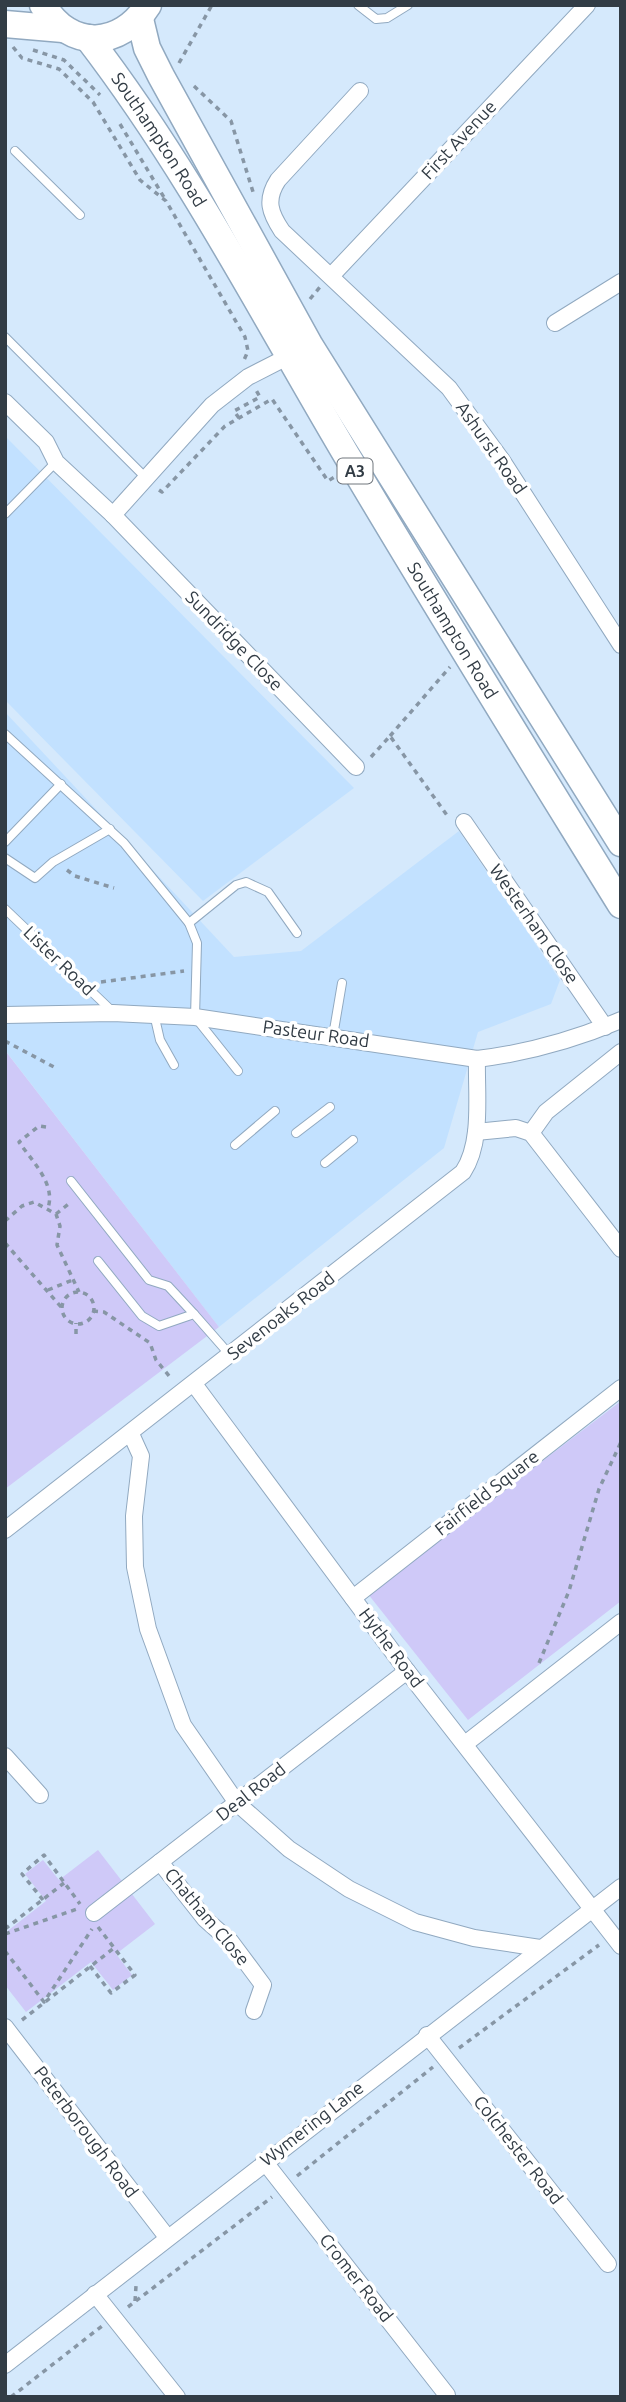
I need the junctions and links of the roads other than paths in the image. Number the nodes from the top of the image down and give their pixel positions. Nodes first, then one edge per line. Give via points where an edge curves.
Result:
1 (43, 5) edge
2 (358, 5) edge
3 (408, 5) edge
4 (587, 5) edge
5 (144, 12) edge
6 (63, 29) junction
7 (7, 37) edge
8 (88, 38) junction
9 (360, 91) dead end
10 (15, 151) dead end
11 (80, 215) dead end
12 (332, 275) junction
13 (621, 282) edge
14 (555, 323) dead end
15 (5, 337) edge
16 (299, 350) junction
17 (5, 402) edge
18 (56, 463) junction
19 (147, 479) junction
20 (5, 514) edge
21 (113, 515) junction
22 (621, 645) edge
23 (5, 734) edge
24 (356, 767) road end
25 (61, 783) junction
26 (464, 822) road end
27 (110, 830) junction
28 (5, 842) edge
29 (621, 843) edge
30 (5, 858) edge
31 (621, 905) edge
32 (5, 909) edge
33 (188, 923) junction
34 (296, 933) dead end
35 (342, 983) dead end
36 (113, 1013) junction
37 (154, 1014) junction
38 (5, 1015) edge
39 (195, 1017) junction
40 (621, 1020) edge
41 (605, 1027) junction
42 (333, 1036) junction
43 (621, 1052) edge
44 (477, 1059) junction
45 (174, 1065) dead end
46 (238, 1072) dead end
47 (330, 1107) dead end
48 (275, 1111) dead end
49 (476, 1132) junction
50 (296, 1133) dead end
51 (531, 1133) junction
52 (354, 1140) dead end
53 (235, 1145) dead end
54 (325, 1163) dead end
55 (71, 1181) dead end
56 (621, 1249) edge
57 (98, 1261) dead end
58 (194, 1314) junction
59 (230, 1355) junction
60 (194, 1384) junction
61 (621, 1388) edge
62 (131, 1434) junction
63 (5, 1530) edge
64 (353, 1598) junction
65 (621, 1622) edge
66 (407, 1671) junction
67 (465, 1744) junction
68 (5, 1756) edge
69 (40, 1795) dead end
70 (237, 1803) junction
71 (160, 1862) junction
72 (621, 1886) edge
73 (592, 1909) junction
74 (91, 1915) road end
75 (617, 1941) edge
76 (540, 1948) junction
77 (254, 2011) dead end
78 (7, 2029) edge
79 (427, 2035) junction
80 (264, 2161) junction
81 (167, 2237) junction
82 (608, 2264) dead end
83 (95, 2294) junction
84 (5, 2365) edge
85 (447, 2395) dead end
86 (177, 2397) edge

1 - 6 main road
2 - 3 lane via 376,19
4 - 12 street, First Avenue
5 - 8 main road, A3 via 125,31 107,38
5 - 16 main road, Southampton Road / A3 via 147,48
6 - 7 main road, A3
6 - 8 main road, A3
8 - 16 main road, Southampton Road / A3 via 138,103
9 - 12 street, Ashurst Road via 270,193 271,214 282,231
10 - 11 lane
12 - 22 street, Ashurst Road via 449,388 501,459
13 - 14 street
15 - 19 lane
16 - 19 street via 248,377 212,405
16 - 29 main road, Southampton Road / A3
16 - 31 main road, Southampton Road / A3 via 352,466
17 - 18 street, Sundridge Close via 46,442
18 - 20 lane
18 - 21 street, Sundridge Close
19 - 21 street
21 - 24 street, Sundridge Close
23 - 25 lane
25 - 27 lane
25 - 28 lane
26 - 41 street, Westerham Close
27 - 30 lane via 53,862 35,878
27 - 33 lane
32 - 36 lane, Lister Road
33 - 34 lane via 246,882 268,892
33 - 39 lane via 197,943
35 - 42 lane
36 - 37 street, Pasteur Road
36 - 38 street, Pasteur Road
37 - 39 street, Pasteur Road
37 - 45 lane via 160,1040
39 - 42 street, Pasteur Road
39 - 46 lane
40 - 41 street, Pasteur Road
41 - 44 street, Pasteur Road via 517,1054
42 - 44 street, Pasteur Road
43 - 51 street via 546,1112
44 - 49 street, Sevenoaks Road
47 - 50 lane
48 - 53 lane
49 - 51 street via 516,1128
49 - 59 street, Sevenoaks Road via 471,1161 463,1172
51 - 56 street
52 - 54 lane
55 - 58 lane via 149,1280 168,1286
57 - 58 lane via 142,1316 159,1326
58 - 59 lane
59 - 60 street, Sevenoaks Road
60 - 62 street, Sevenoaks Road
60 - 64 street, Hythe Road
61 - 64 street, Fairfield Square
62 - 63 street, Sevenoaks Road
62 - 70 street via 141,1456 134,1516 135,1567 148,1629 183,1725
64 - 66 street, Hythe Road
65 - 67 street
66 - 67 street, Hythe Road
66 - 70 street, Deal Road
67 - 73 street, Hythe Road
68 - 69 street
70 - 71 street, Deal Road
70 - 76 street via 299,1856 349,1889 415,1922 474,1938
71 - 74 street, Deal Road
71 - 77 street, Chatham Close via 263,1985
72 - 73 street, Wymering Lane
73 - 75 street, Hythe Road
73 - 76 street, Wymering Lane
76 - 79 street, Wymering Lane
78 - 81 street, Peterborough Road
79 - 80 street, Wymering Lane
79 - 82 street, Colchester Road
80 - 81 street, Wymering Lane
80 - 85 street, Cromer Road
81 - 83 street, Wymering Lane
83 - 84 street, Wymering Lane
83 - 86 street

